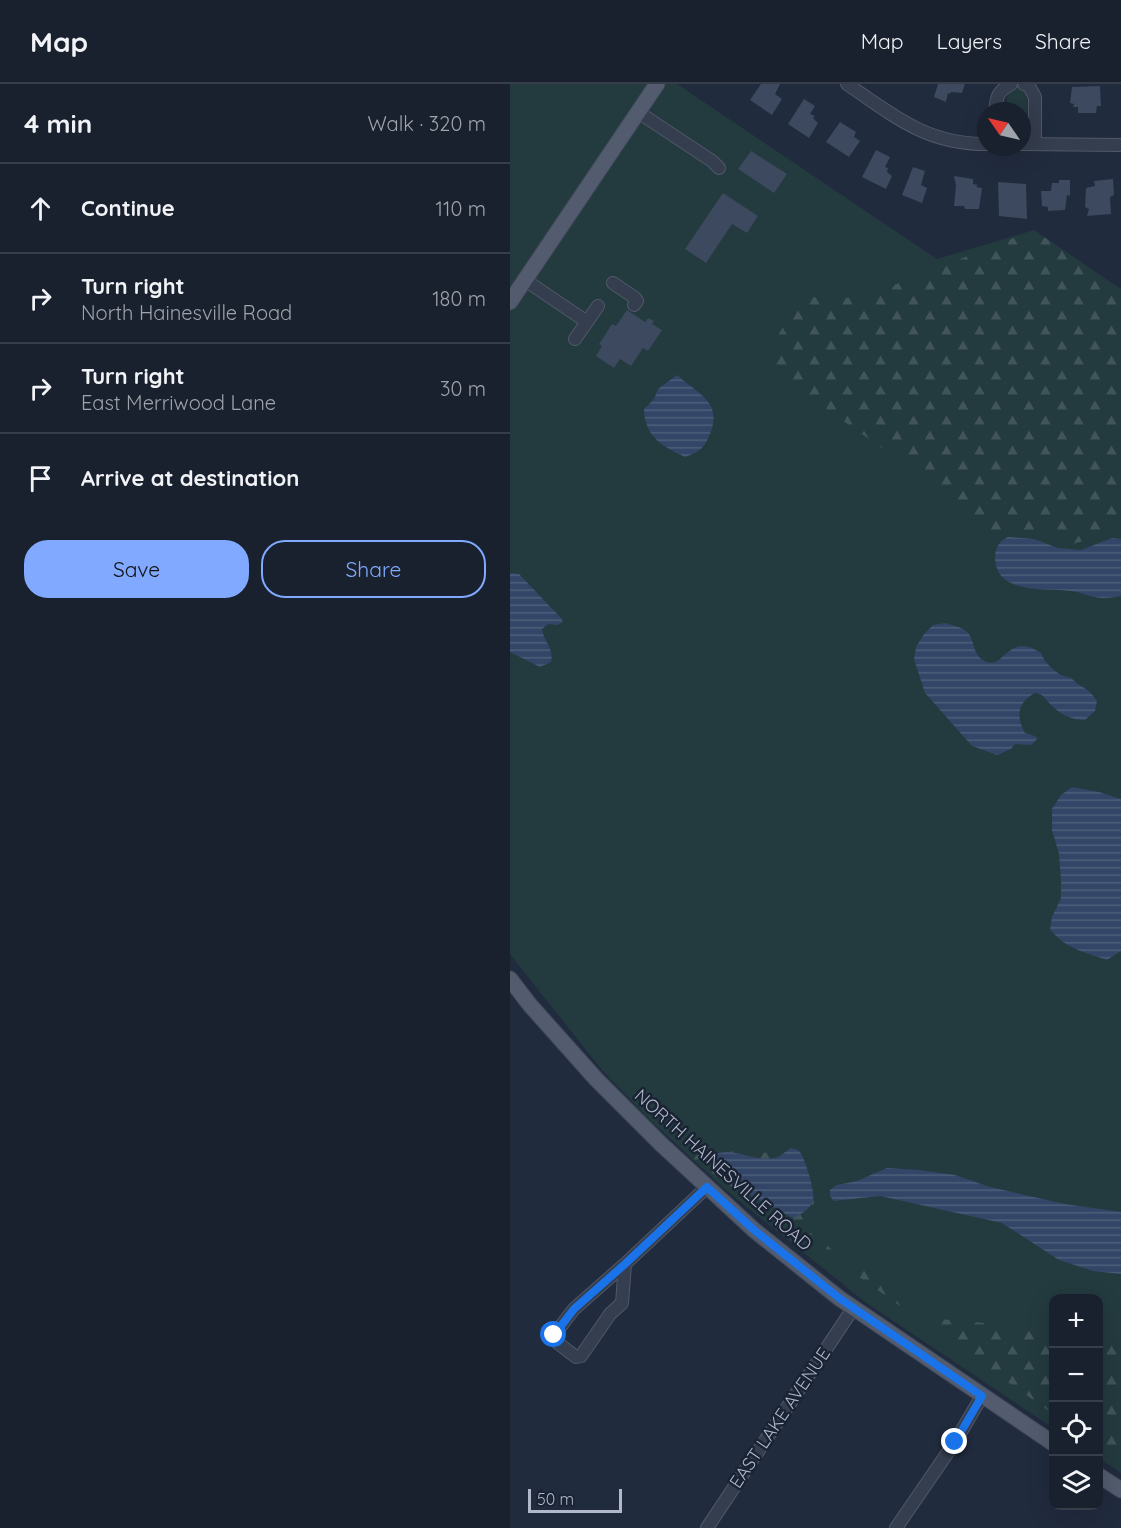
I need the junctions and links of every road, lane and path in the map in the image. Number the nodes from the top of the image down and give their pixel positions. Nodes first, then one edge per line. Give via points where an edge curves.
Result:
1 (657, 84) edge
2 (847, 84) edge
3 (1011, 84) edge
4 (1024, 84) edge
5 (996, 102) edge
6 (638, 112) junction
7 (1031, 124) edge
8 (977, 144) edge
9 (1031, 144) edge
10 (1121, 145) edge
11 (719, 168) dead end
12 (525, 280) junction
13 (613, 283) dead end
14 (510, 302) edge
15 (634, 304) dead end
16 (598, 306) dead end
17 (587, 322) junction
18 (575, 339) dead end
19 (510, 979) edge
20 (707, 1187) junction
21 (625, 1264) junction
22 (854, 1307) junction
23 (982, 1396) junction
24 (1049, 1441) edge
25 (1103, 1478) edge
26 (1121, 1490) edge
27 (707, 1528) edge
28 (896, 1528) edge

1 - 6 main road
2 - 8 street via 904,123 941,138
3 - 5 street via 997,95
4 - 7 street via 1035,97
6 - 11 street
6 - 12 main road
9 - 10 street
12 - 14 main road
12 - 17 street
13 - 15 street via 635,298
16 - 17 street
17 - 18 street
19 - 20 main road, NORTH HAINESVILLE ROAD via 596,1078
20 - 21 street
20 - 22 main road, NORTH HAINESVILLE ROAD via 754,1230
21 - 21 street via 574,1309 554,1335 554,1340 576,1357 581,1356 622,1303
22 - 23 main road, NORTH HAINESVILLE ROAD
22 - 27 street, EAST LAKE AVENUE
23 - 24 main road, NORTH HAINESVILLE ROAD
23 - 28 street
25 - 26 main road

